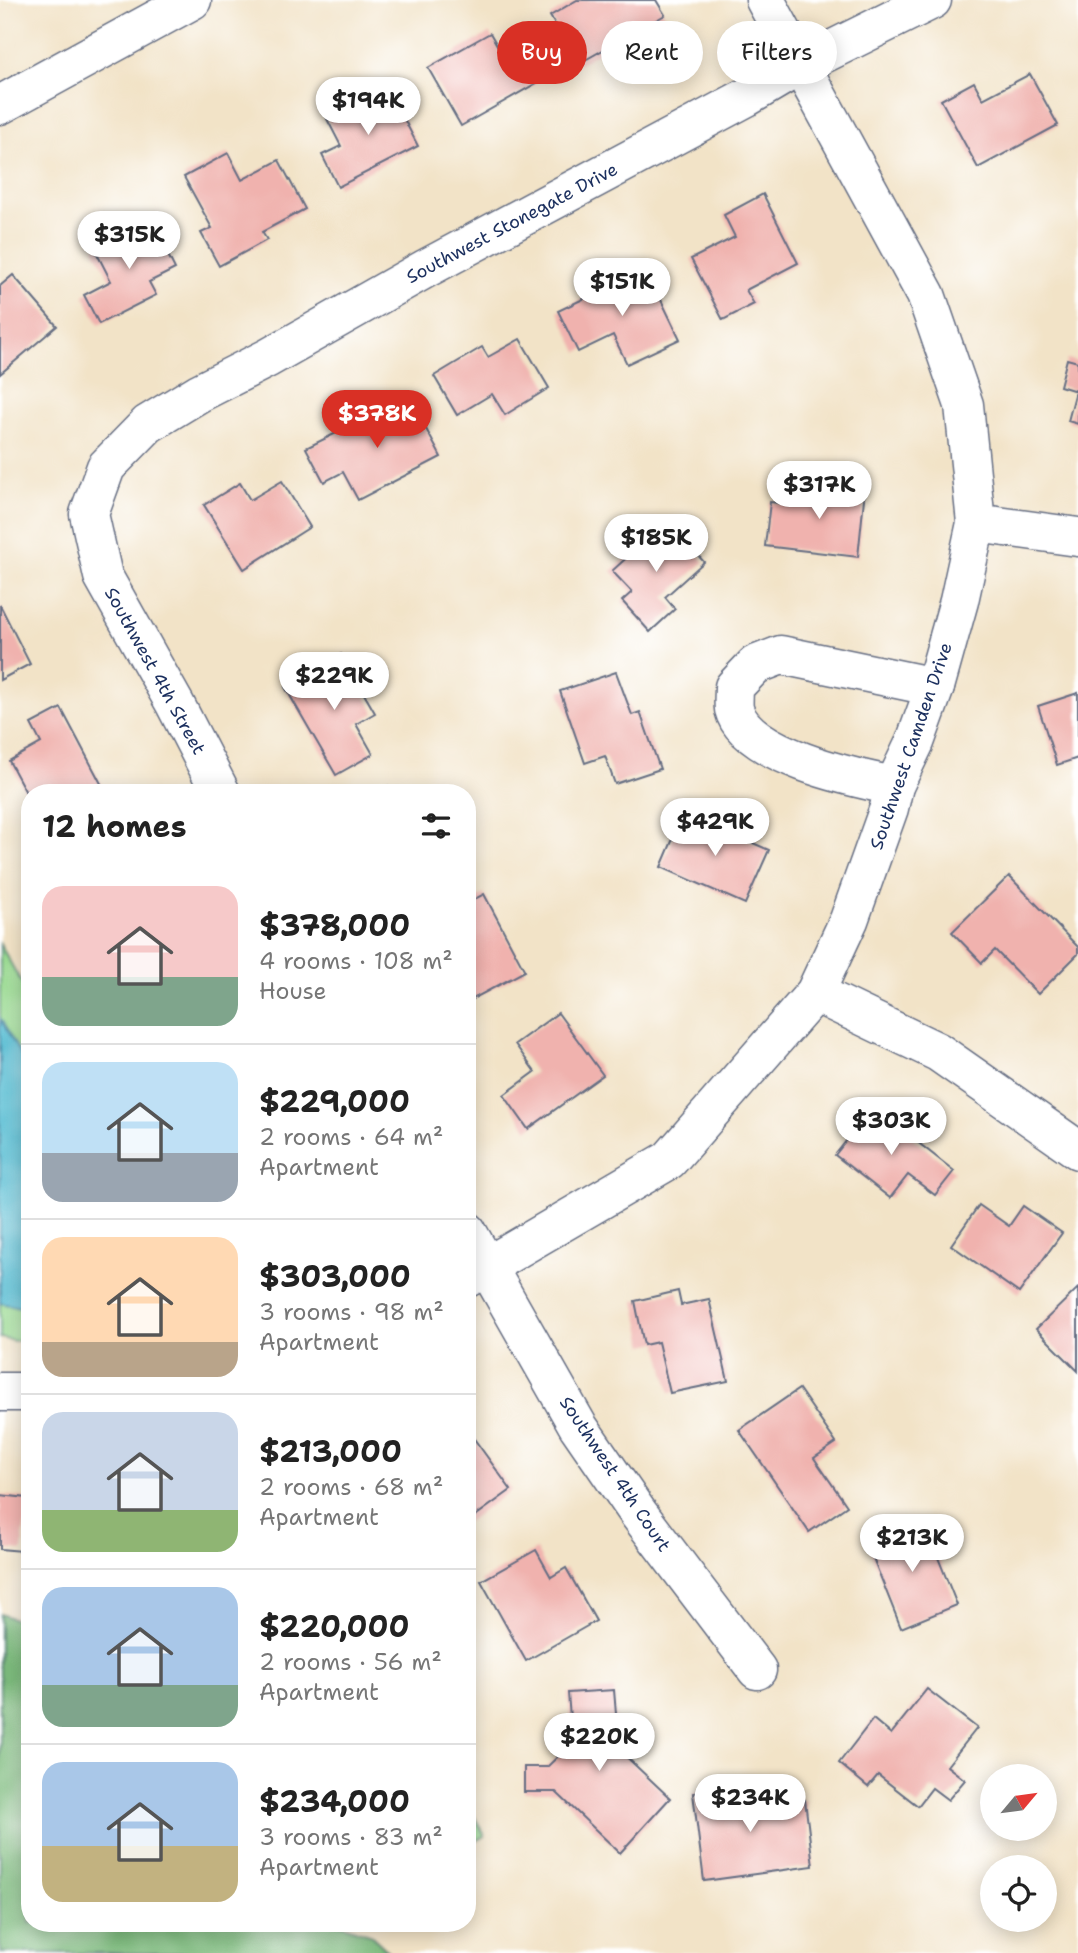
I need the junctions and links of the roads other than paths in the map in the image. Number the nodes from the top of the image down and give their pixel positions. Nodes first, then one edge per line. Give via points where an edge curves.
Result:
1 (192, 0) edge
2 (765, 0) edge
3 (932, 0) edge
4 (777, 21) edge
5 (837, 47) edge
6 (769, 84) edge
7 (811, 84) edge
8 (0, 106) edge
9 (106, 467) joint
10 (976, 523) junction
11 (1078, 537) edge
12 (935, 687) junction
13 (216, 784) edge
14 (894, 786) junction
15 (816, 993) junction
16 (1078, 1150) edge
17 (477, 1273) edge
18 (0, 1392) edge
19 (21, 1392) edge
20 (757, 1670) dead end

1 - 8 street
2 - 4 street, Southwest Camden Drive
3 - 5 street, Southwest Stonegate Drive
6 - 9 street, Southwest Stonegate Drive via 199,393 148,424
7 - 10 street, Southwest Camden Drive via 926,295 964,405
9 - 13 street, Southwest 4th Street via 89,514 103,576
10 - 11 street
10 - 12 street, Southwest Camden Drive
12 - 14 street, Southwest Camden Drive
12 - 14 street via 781,655 755,665 734,687 734,709 745,727 771,749 823,769
14 - 15 street, Southwest Camden Drive via 849,920
15 - 16 street via 938,1052
15 - 17 street, Southwest Camden Drive via 669,1160
17 - 20 street, Southwest 4th Court via 638,1513
18 - 19 street

